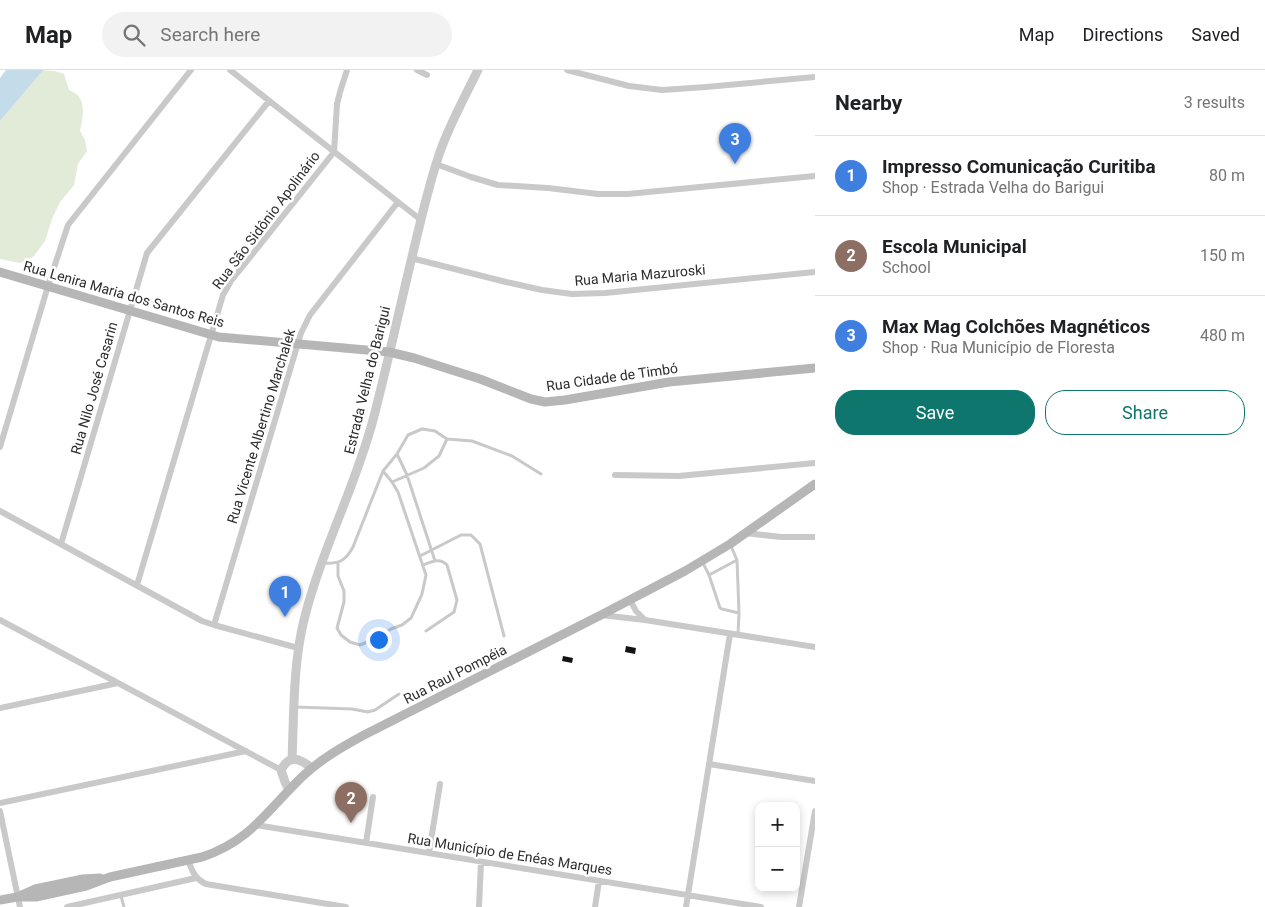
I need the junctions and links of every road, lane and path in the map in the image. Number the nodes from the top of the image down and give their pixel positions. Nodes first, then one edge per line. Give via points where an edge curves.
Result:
1 (191, 70) edge
2 (230, 70) edge
3 (347, 70) edge
4 (417, 70) edge
5 (478, 70) edge
6 (567, 70) edge
7 (427, 75) dead end
8 (815, 77) edge
9 (270, 101) junction
10 (334, 152) junction
11 (436, 164) junction
12 (815, 176) edge
13 (398, 202) junction
14 (421, 220) junction
15 (411, 258) junction
16 (0, 272) edge
17 (815, 272) edge
18 (48, 286) junction
19 (130, 310) junction
20 (211, 334) junction
21 (297, 344) junction
22 (389, 352) junction
23 (815, 368) edge
24 (446, 439) junction
25 (0, 447) edge
26 (397, 454) junction
27 (815, 463) edge
28 (383, 471) junction
29 (407, 474) junction
30 (540, 474) dead end
31 (615, 475) dead end
32 (392, 482) junction
33 (815, 484) edge
34 (0, 511) edge
35 (745, 534) junction
36 (815, 537) edge
37 (62, 544) junction
38 (730, 544) junction
39 (431, 550) junction
40 (420, 556) junction
41 (435, 560) junction
42 (737, 560) junction
43 (702, 561) junction
44 (322, 563) junction
45 (338, 564) junction
46 (423, 565) junction
47 (709, 575) junction
48 (137, 585) junction
49 (630, 600) junction
50 (739, 614) junction
51 (601, 615) junction
52 (0, 620) edge
53 (645, 620) junction
54 (214, 625) junction
55 (426, 631) dead end
56 (730, 634) junction
57 (738, 635) junction
58 (504, 636) dead end
59 (815, 647) edge
60 (298, 648) junction
61 (118, 683) junction
62 (399, 694) dead end
63 (0, 708) edge
64 (294, 708) junction
65 (246, 751) junction
66 (292, 759) junction
67 (709, 764) junction
68 (312, 768) junction
69 (281, 770) junction
70 (815, 780) edge
71 (440, 784) dead end
72 (289, 790) junction
73 (373, 797) dead end
74 (0, 803) edge
75 (0, 811) edge
76 (815, 812) edge
77 (256, 825) junction
78 (366, 843) junction
79 (429, 853) junction
80 (188, 860) junction
81 (480, 862) junction
82 (196, 878) junction
83 (599, 881) junction
84 (121, 895) junction
85 (688, 895) junction
86 (17, 897) junction
87 (0, 900) edge
88 (20, 907) edge
89 (67, 907) edge
90 (124, 907) edge
91 (346, 907) edge
92 (478, 907) edge
93 (595, 907) edge
94 (686, 907) edge
95 (761, 907) edge
96 (799, 907) edge

1 - 18 street via 72,219
2 - 9 street
3 - 10 street, Rua São Sidônio Apolinário via 337,104
4 - 7 street
5 - 11 street, Estrada Velha do Barigui
6 - 8 street via 609,82 662,90
9 - 10 street
9 - 19 street, Rua Nilo José Casarin via 150,248
10 - 13 street
10 - 20 street, Rua São Sidônio Apolinário via 227,287
11 - 12 street via 498,185 598,194
11 - 14 street, Estrada Velha do Barigui
13 - 14 street
13 - 21 street, Rua Vicente Albertino Marchalek via 310,315
14 - 15 street, Estrada Velha do Barigui
15 - 17 street, Rua Maria Mazuroski via 514,284 572,294
15 - 22 street, Estrada Velha do Barigui
16 - 18 main road, Rua Lenira Maria dos Santos Reis
18 - 19 main road, Rua Lenira Maria dos Santos Reis
18 - 25 street
19 - 20 main road, Rua Lenira Maria dos Santos Reis
19 - 37 street, Rua Nilo José Casarin
20 - 21 main road, Rua Lenira Maria dos Santos Reis
20 - 48 street, Rua São Sidônio Apolinário
21 - 22 main road, Rua Lenira Maria dos Santos Reis
21 - 54 street, Rua Vicente Albertino Marchalek
22 - 23 main road, Rua Cidade de Timbó via 435,364 545,402 669,382
22 - 44 street, Estrada Velha do Barigui via 368,438
24 - 26 lane via 422,429 408,436
24 - 29 lane via 438,456 424,468
24 - 30 lane via 472,441 512,456
26 - 28 lane
26 - 29 lane
27 - 31 street via 679,476
28 - 32 lane
28 - 45 lane via 353,547
29 - 32 lane
29 - 39 lane
32 - 40 lane
33 - 35 main road, Rua Raul Pompéia
34 - 37 street
35 - 36 street
35 - 38 main road, Rua Raul Pompéia
37 - 48 street
38 - 42 lane
38 - 43 main road, Rua Raul Pompéia
39 - 40 lane
39 - 41 lane
39 - 58 lane via 461,535 471,535 480,544
40 - 46 lane
41 - 46 lane
41 - 55 lane via 447,565 457,600 454,612
42 - 47 lane
42 - 50 lane
43 - 47 lane
43 - 49 main road, Rua Raul Pompéia
44 - 45 lane
44 - 60 street, Estrada Velha do Barigui
45 - 46 lane via 344,602 337,628 341,635 360,646 411,618 422,594 426,575
47 - 50 lane via 720,608
48 - 54 street
49 - 51 main road, Rua Raul Pompéia
49 - 53 street
50 - 57 lane
51 - 53 street
51 - 68 main road, Rua Raul Pompéia via 364,735
52 - 61 street
53 - 56 street
54 - 60 street
56 - 57 street
56 - 67 street
57 - 59 street
60 - 64 street, Estrada Velha do Barigui
61 - 63 street
61 - 65 street
62 - 64 lane via 368,712 352,708
64 - 66 street, Estrada Velha do Barigui
65 - 69 street
65 - 74 street
66 - 68 street
66 - 69 street
67 - 70 street
67 - 85 street
68 - 72 main road, Rua Raul Pompéia
69 - 72 street
71 - 79 street
72 - 77 main road, Rua Raul Pompéia
73 - 78 street
75 - 86 street
76 - 96 street
77 - 78 street, Rua Município de Enéas Marques
77 - 80 main road, Rua Raul Pompéia via 225,848
78 - 79 street, Rua Município de Enéas Marques
79 - 81 street, Rua Município de Enéas Marques
80 - 82 street
80 - 86 main road, Rua Raul Pompéia via 36,897
81 - 83 street, Rua Município de Enéas Marques
81 - 92 street
82 - 84 street
82 - 91 street via 212,886
83 - 85 street, Rua Município de Enéas Marques
83 - 93 street
84 - 89 street
84 - 90 lane
85 - 94 street
85 - 95 street, Rua Município de Enéas Marques
86 - 87 main road, Rua Raul Pompéia
86 - 88 street

